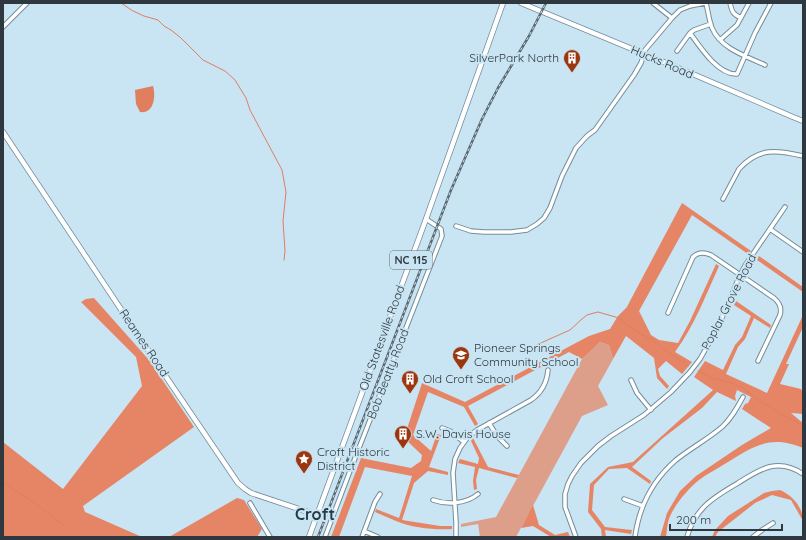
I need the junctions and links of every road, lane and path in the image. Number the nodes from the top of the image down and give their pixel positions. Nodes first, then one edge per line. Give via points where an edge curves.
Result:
1 (27, 3) edge
2 (503, 3) edge
3 (521, 3) edge
4 (536, 3) edge
5 (653, 3) edge
6 (705, 3) edge
7 (730, 3) edge
8 (749, 3) edge
9 (772, 3) edge
10 (533, 8) junction
11 (672, 18) junction
12 (742, 18) junction
13 (711, 24) junction
14 (3, 27) edge
15 (690, 33) junction
16 (720, 40) junction
17 (677, 51) dead end
18 (644, 54) junction
19 (745, 56) junction
20 (766, 65) dead end
21 (803, 121) edge
22 (3, 132) edge
23 (803, 156) edge
24 (723, 199) dead end
25 (785, 207) dead end
26 (426, 219) junction
27 (456, 226) dead end
28 (770, 228) junction
29 (803, 252) edge
30 (740, 275) junction
31 (668, 313) dead end
32 (758, 361) dead end
33 (548, 370) dead end
34 (631, 380) dead end
35 (743, 397) dead end
36 (651, 410) junction
37 (489, 423) junction
38 (442, 428) dead end
39 (464, 442) junction
40 (507, 446) dead end
41 (803, 474) edge
42 (380, 494) dead end
43 (478, 494) dead end
44 (433, 500) dead end
45 (624, 500) dead end
46 (455, 502) junction
47 (250, 503) dead end
48 (642, 506) junction
49 (317, 515) junction
50 (773, 523) dead end
51 (364, 531) junction
52 (270, 537) edge
53 (308, 537) edge
54 (325, 537) edge
55 (362, 537) edge
56 (378, 537) edge
57 (456, 537) edge
58 (576, 537) edge
59 (635, 537) edge
60 (687, 537) edge
61 (753, 537) edge

1 - 14 street
2 - 26 main road, Old Statesville Road / NC 115
3 - 10 main road, Hucks Road
4 - 10 street
5 - 11 street
6 - 11 street via 680,10
6 - 13 street
7 - 12 street via 734,15
8 - 12 street
9 - 19 street
10 - 18 main road, Hucks Road
11 - 18 street
12 - 16 street
13 - 15 street
13 - 16 street
15 - 17 street
15 - 19 street via 707,56 722,70 737,74
16 - 19 street
18 - 21 main road, Hucks Road
18 - 27 street via 634,75 595,130 576,148 544,218 527,230 511,232 470,231
19 - 20 street
22 - 49 main road, Reames Road via 238,483 252,492
23 - 24 street via 774,151 754,158 743,165
25 - 28 street, Poplar Grove Road
26 - 49 main road, Old Statesville Road / NC 115
26 - 54 street, Bob Beatty Road via 441,229 442,236
28 - 29 street
28 - 30 street, Poplar Grove Road
30 - 31 street via 711,255 703,252 696,254
30 - 32 street via 779,302 781,308
30 - 36 street, Poplar Grove Road via 723,318 700,359 680,383
33 - 37 street via 537,396
34 - 36 street via 637,393
35 - 48 street via 722,427 666,470
36 - 58 street, Poplar Grove Road via 598,446 580,463 572,476 565,494 565,507
37 - 39 street
37 - 40 street
38 - 39 street
39 - 46 street via 453,466
41 - 60 street via 782,466 758,470 705,505 695,518
42 - 51 street
43 - 46 street via 470,500
44 - 46 street
45 - 48 street
46 - 57 street
47 - 52 street
48 - 59 street
49 - 53 main road, Old Statesville Road / NC 115
50 - 61 street
51 - 55 street
51 - 56 street

